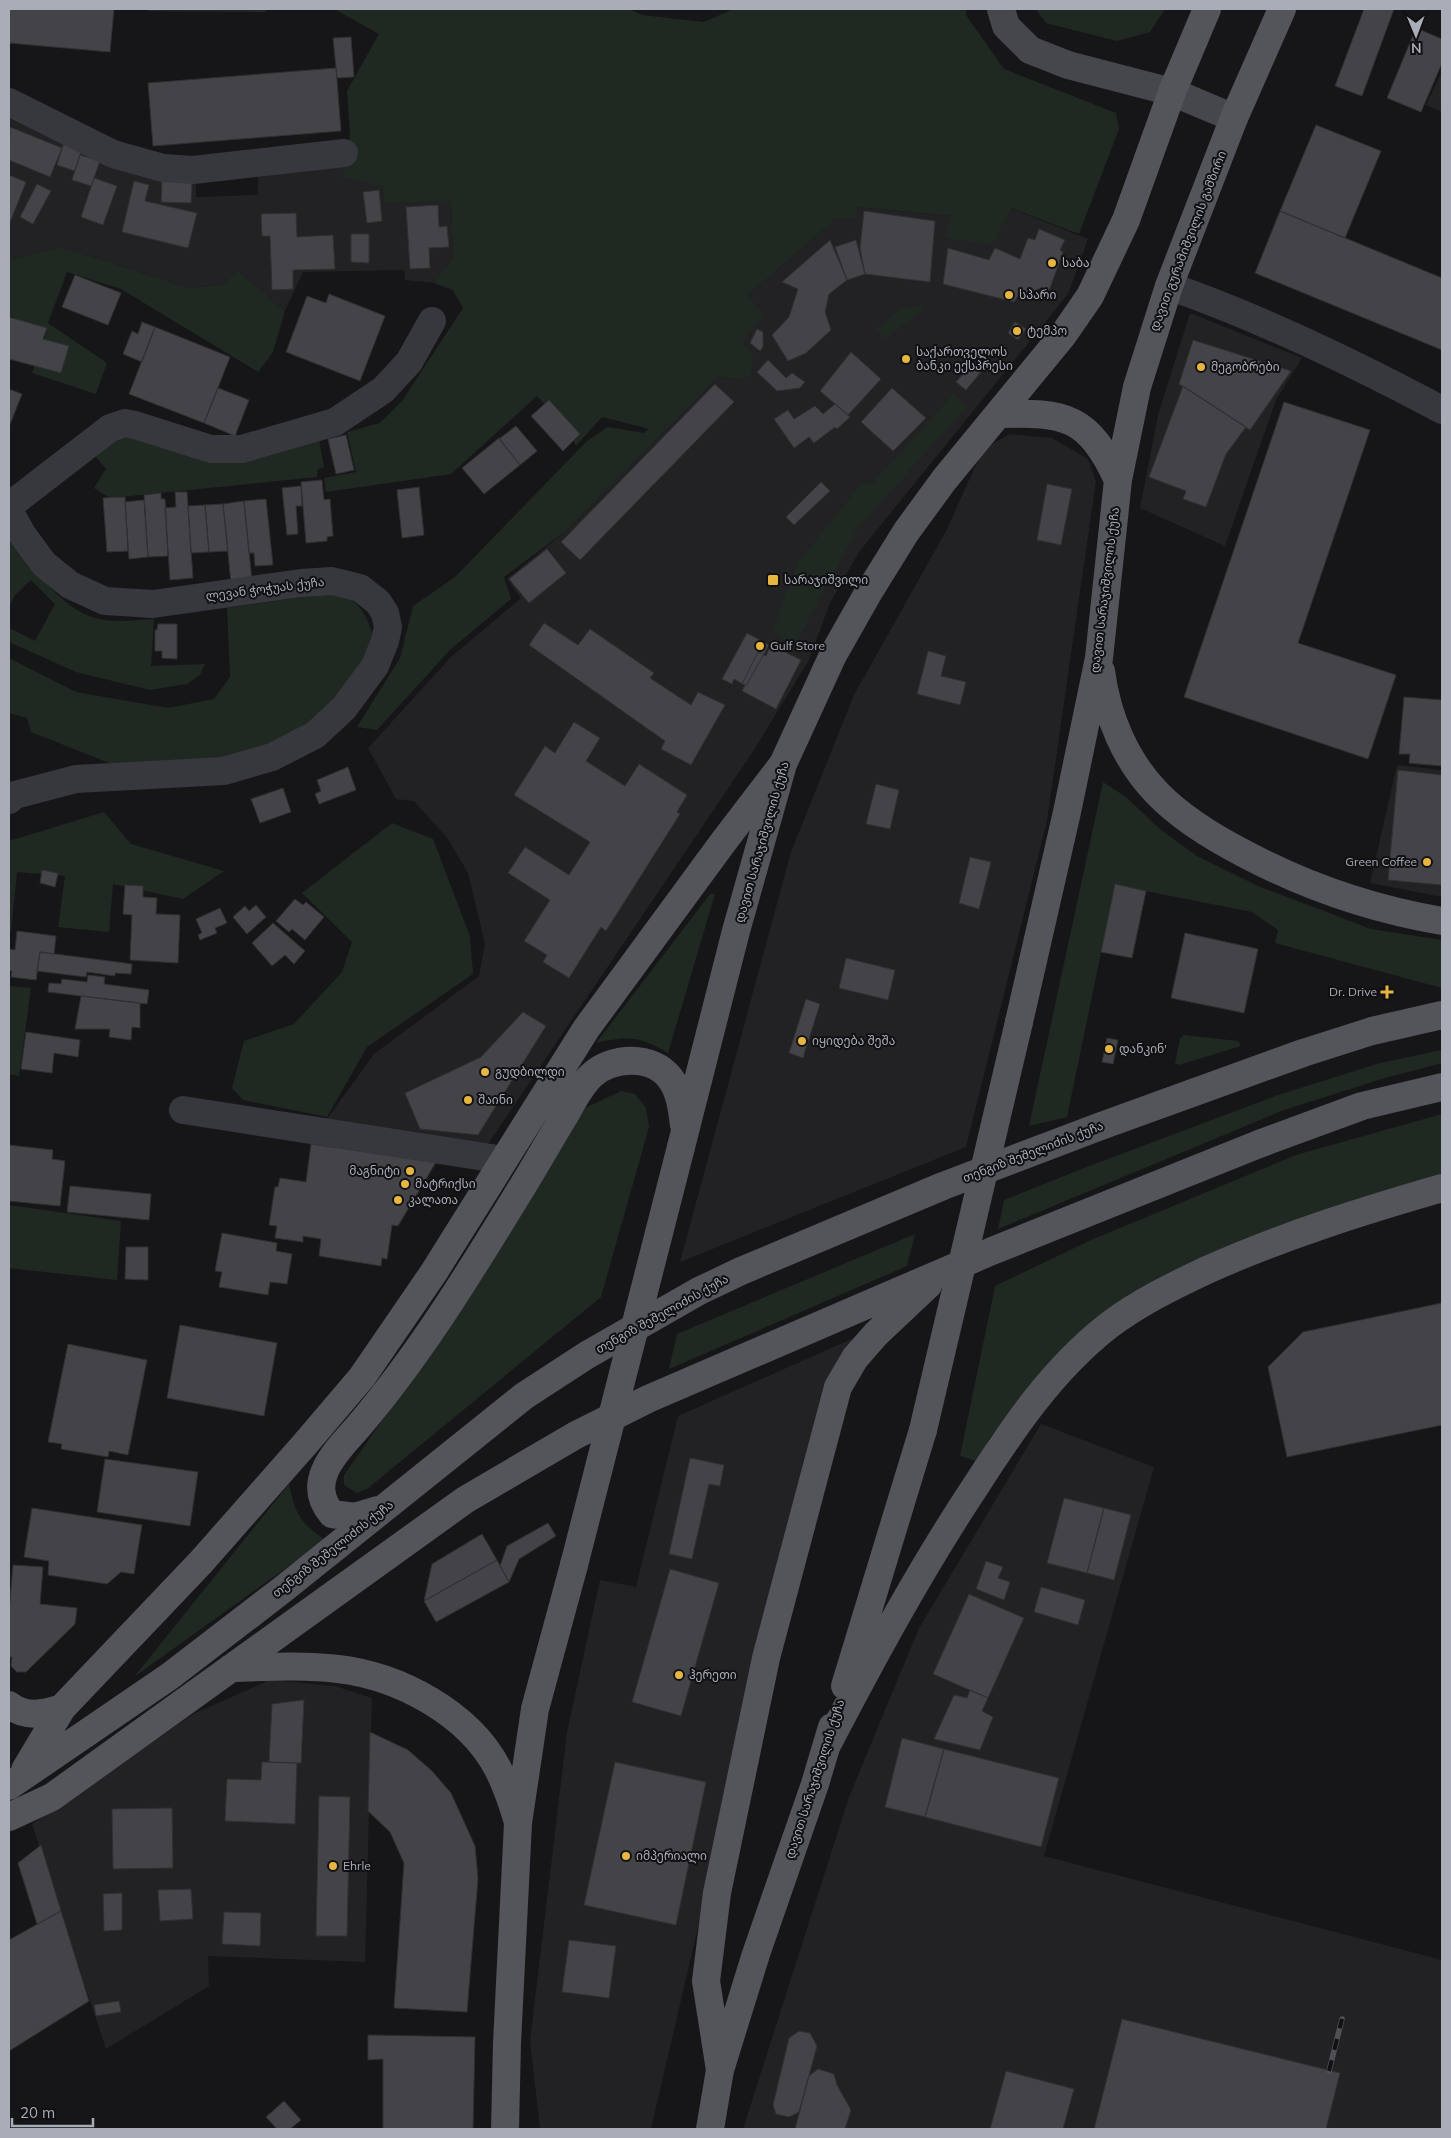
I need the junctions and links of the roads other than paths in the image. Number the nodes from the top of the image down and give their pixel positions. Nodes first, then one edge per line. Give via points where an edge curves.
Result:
1 (1001, 9) edge
2 (1207, 9) edge
3 (1282, 9) edge
4 (1172, 92) junction
5 (9, 102) edge
6 (1234, 118) junction
7 (344, 153) dead end
8 (1169, 286) junction
9 (432, 321) dead end
10 (1442, 410) edge
11 (999, 414) junction
12 (1118, 480) junction
13 (9, 506) edge
14 (9, 511) edge
15 (1099, 658) junction
16 (783, 764) junction
17 (9, 800) edge
18 (1442, 921) edge
19 (1442, 1015) edge
20 (1442, 1087) edge
21 (183, 1110) dead end
22 (683, 1140) junction
23 (504, 1160) junction
24 (1442, 1188) edge
25 (942, 1272) junction
26 (386, 1507) junction
27 (232, 1668) junction
28 (9, 1705) edge
29 (62, 1708) junction
30 (827, 1745) junction
31 (15, 1782) edge
32 (9, 1817) edge
33 (518, 1823) junction
34 (720, 2070) junction
35 (505, 2129) edge
36 (710, 2129) edge

1 - 4 main road via 1006,26 1030,50 1068,65
2 - 4 main road
3 - 6 main road, დავით გურამიშვილის გამზირი
4 - 6 main road
4 - 11 main road via 1126,220 1090,296 1064,335
5 - 7 street via 113,154 163,168 194,170
6 - 8 main road, დავით გურამიშვილის გამზირი
8 - 10 street via 1226,306
8 - 12 main road, დავით გურამიშვილის გამზირი via 1137,387
9 - 13 street via 409,362 383,390 335,422 242,449 211,448 125,423 110,428
11 - 12 main road via 1052,414 1068,420 1098,443
11 - 16 main road, დავით სარაჯიშვილის ქუჩა via 906,532 867,595 833,655
12 - 15 main road, დავით სარაჯიშვილის ქუჩა
14 - 17 street, ლევან ჭოჭუას ქუჩა via 44,564 70,584 105,601 153,604 332,581 360,588 378,602 386,613 388,627 375,666 344,708 316,736 272,758 224,771 76,780 15,794
15 - 18 main road via 1104,696 1114,727 1131,758 1157,793 1191,822 1278,872 1349,900
15 - 30 main road, დავით სარაჯიშვილის ქუჩა, bridge via 1067,812 923,1430
16 - 22 main road, დავით სარაჯიშვილის ქუჩა
16 - 23 main road via 586,1029
19 - 26 main road, თენგიზ შეშელიძის ქუჩა via 1372,1031 1303,1053 1110,1123 943,1186 741,1271 699,1291 560,1372 524,1396
20 - 25 main road via 1362,1106
21 - 23 street
22 - 26 main road via 682,1106 677,1092 670,1078 649,1063 618,1062 603,1067 582,1085 457,1294 372,1411 331,1458 324,1473 321,1495 332,1514 354,1517
22 - 33 main road, დავით სარაჯიშვილის ქუჩა, bridge via 535,1709
23 - 29 main road via 434,1272 362,1377 200,1562
24 - 30 main road via 1254,1249 1167,1288 1109,1325 1066,1362 1031,1404 960,1508 903,1603
25 - 27 main road via 648,1399 568,1440 465,1500
25 - 34 main road via 876,1334 855,1358 838,1387 766,1658 717,1893 706,1981
26 - 31 main road, თენგიზ შეშელიძის ქუჩა via 170,1676
27 - 32 main road via 52,1797
27 - 33 main road via 338,1669 396,1683 419,1695 463,1724 485,1750 497,1767
28 - 29 main road via 26,1714 42,1715
29 - 31 main road
30 - 34 main road, დავით სარაჯიშვილის ქუჩა
33 - 35 main road
34 - 36 main road, დავით სარაჯიშვილის ქუჩა

